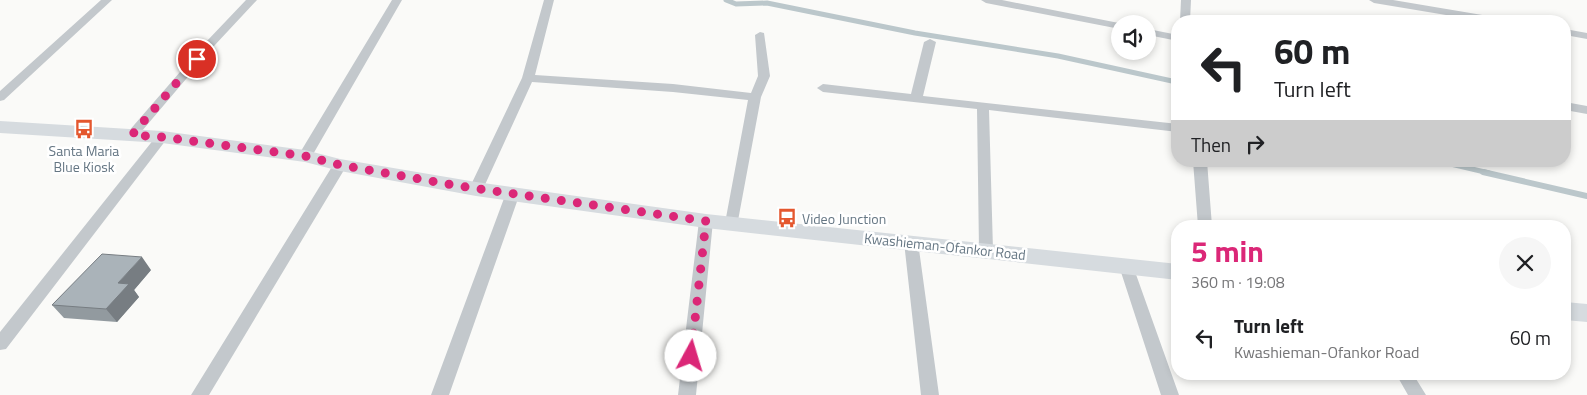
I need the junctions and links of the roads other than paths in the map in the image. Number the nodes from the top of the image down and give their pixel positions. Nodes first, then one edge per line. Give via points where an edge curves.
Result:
1 (107, 0) edge
2 (252, 0) edge
3 (397, 0) edge
4 (549, 0) edge
5 (986, 0) edge
6 (1186, 0) edge
7 (1374, 0) edge
8 (1185, 15) edge
9 (1464, 15) edge
10 (1111, 24) edge
11 (1571, 33) edge
12 (1156, 34) edge
13 (760, 35) dead end
14 (1587, 36) edge
15 (1171, 37) edge
16 (930, 42) dead end
17 (528, 78) junction
18 (823, 88) dead end
19 (0, 97) edge
20 (755, 98) junction
21 (916, 99) junction
22 (983, 106) junction
23 (1571, 107) edge
24 (1587, 110) edge
25 (0, 127) edge
26 (1171, 127) edge
27 (132, 135) junction
28 (162, 137) junction
29 (305, 156) junction
30 (340, 165) junction
31 (1200, 167) edge
32 (476, 189) junction
33 (513, 193) junction
34 (1205, 220) edge
35 (706, 221) junction
36 (732, 223) junction
37 (911, 242) junction
38 (986, 250) junction
39 (1126, 266) junction
40 (1171, 271) edge
41 (1571, 312) edge
42 (1587, 313) edge
43 (0, 344) edge
44 (1407, 380) edge
45 (200, 395) edge
46 (440, 395) edge
47 (687, 395) edge
48 (930, 395) edge
49 (1170, 395) edge
50 (1416, 395) edge

1 - 19 street
2 - 27 street
3 - 29 street
4 - 17 street
5 - 10 street
6 - 8 street
7 - 9 street
11 - 14 street
12 - 15 street
13 - 20 street via 764,76
16 - 21 street
17 - 20 street via 673,88
17 - 32 street
18 - 21 street
20 - 36 street
21 - 22 street
22 - 26 street
22 - 38 street
23 - 24 street
25 - 27 main road, Kwashieman-Ofankor Road
27 - 28 main road, Kwashieman-Ofankor Road
28 - 29 main road, Kwashieman-Ofankor Road
28 - 43 street
29 - 30 main road, Kwashieman-Ofankor Road
30 - 32 main road, Kwashieman-Ofankor Road
30 - 45 street
31 - 34 street
32 - 33 main road, Kwashieman-Ofankor Road
33 - 35 main road, Kwashieman-Ofankor Road
33 - 46 street
35 - 36 main road, Kwashieman-Ofankor Road
35 - 47 street
36 - 37 main road, Kwashieman-Ofankor Road
37 - 38 main road, Kwashieman-Ofankor Road
37 - 48 street
38 - 39 main road, Kwashieman-Ofankor Road
39 - 40 main road, Kwashieman-Ofankor Road
39 - 49 street
41 - 42 main road
44 - 50 street

